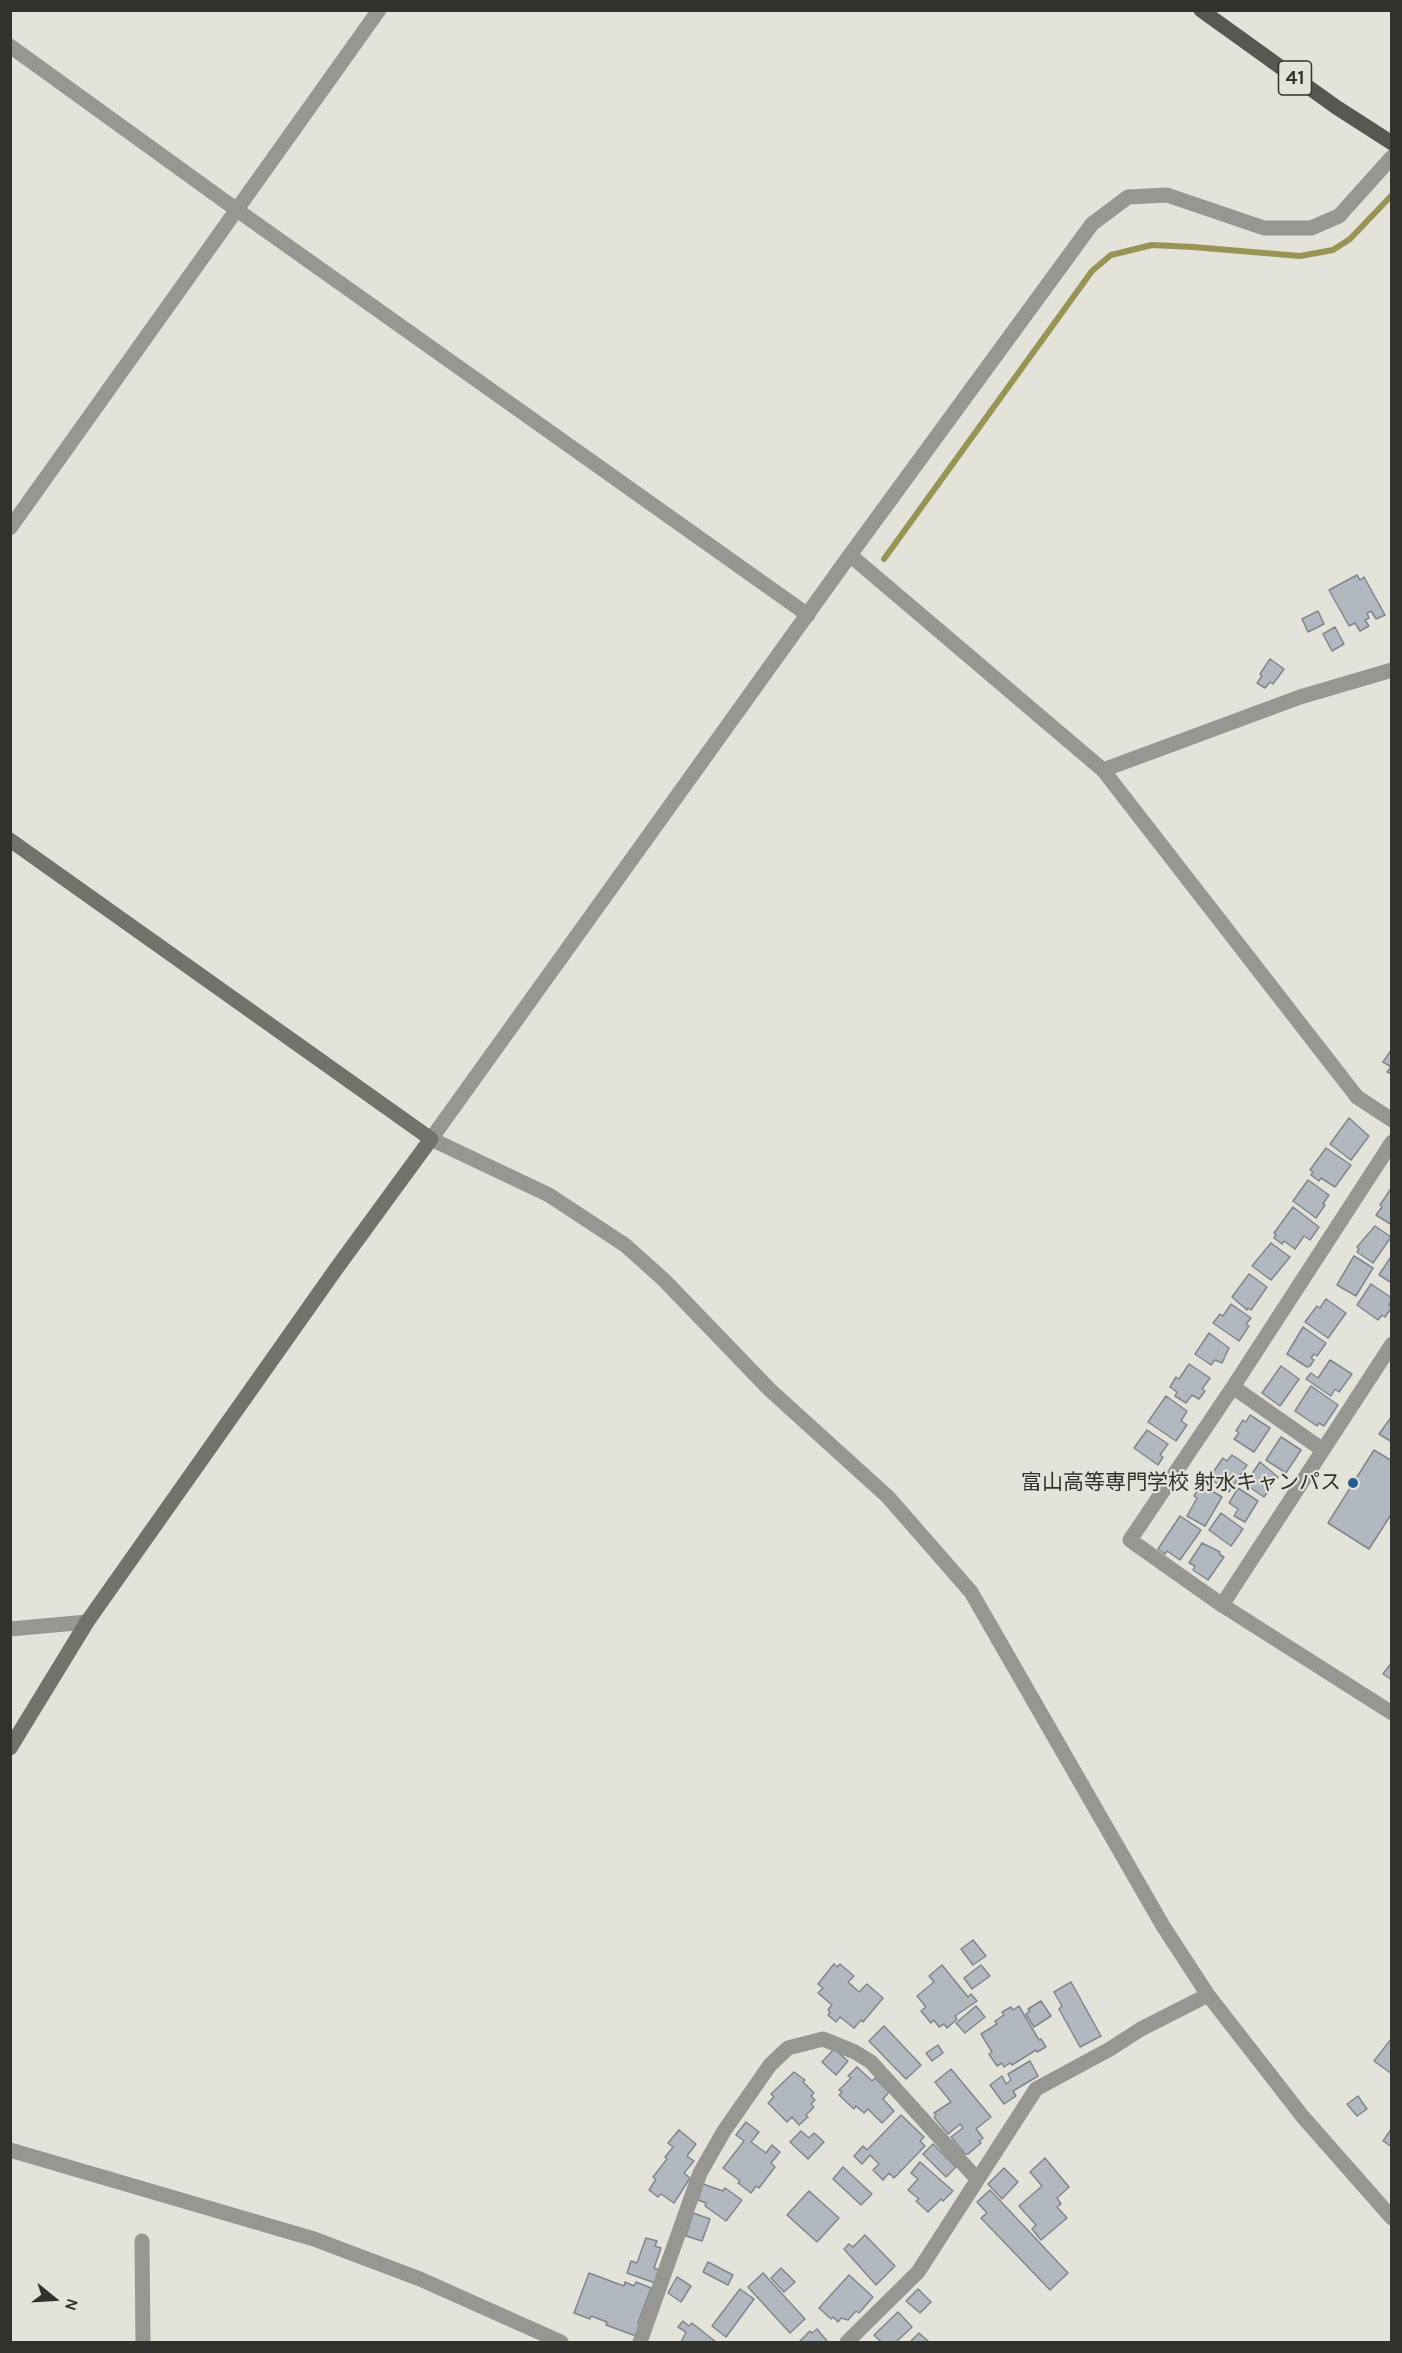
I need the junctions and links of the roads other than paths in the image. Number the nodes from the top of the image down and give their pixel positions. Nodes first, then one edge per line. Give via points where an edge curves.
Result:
1 (379, 10) edge
2 (1201, 10) edge
3 (10, 46) edge
4 (1392, 143) edge
5 (1392, 157) edge
6 (237, 210) junction
7 (10, 528) edge
8 (854, 559) junction
9 (808, 615) junction
10 (1392, 670) edge
11 (1103, 770) junction
12 (10, 840) edge
13 (1392, 1120) edge
14 (431, 1139) junction
15 (1392, 1142) edge
16 (1392, 1344) edge
17 (1233, 1388) junction
18 (1323, 1450) junction
19 (1222, 1605) junction
20 (87, 1622) junction
21 (10, 1629) edge
22 (1392, 1713) edge
23 (10, 1748) edge
24 (1208, 1995) junction
25 (10, 2150) edge
26 (977, 2179) junction
27 (1392, 2218) edge
28 (142, 2241) dead end
29 (143, 2343) edge
30 (561, 2343) edge
31 (640, 2343) edge
32 (847, 2343) edge

1 - 6 street
2 - 4 main road, 41
3 - 6 street
5 - 8 street via 1339,216 1311,228 1264,228 1167,195 1128,197 1092,224
6 - 7 street
6 - 9 street
8 - 9 street
8 - 11 street
9 - 14 street
10 - 11 street via 1300,698
11 - 13 street via 1357,1097
12 - 14 street
14 - 20 street
14 - 24 street via 549,1195 625,1245 770,1390 888,1497 970,1592 1163,1926
15 - 17 street
16 - 18 street
17 - 18 street
17 - 19 street via 1130,1540
18 - 19 street
19 - 22 street
20 - 21 street
20 - 23 street
24 - 26 street via 1036,2089
24 - 27 street via 1303,2116
25 - 30 street via 314,2239 420,2279
26 - 31 street via 871,2062 823,2039 788,2048 770,2065 700,2173
26 - 32 street via 918,2272
28 - 29 street

